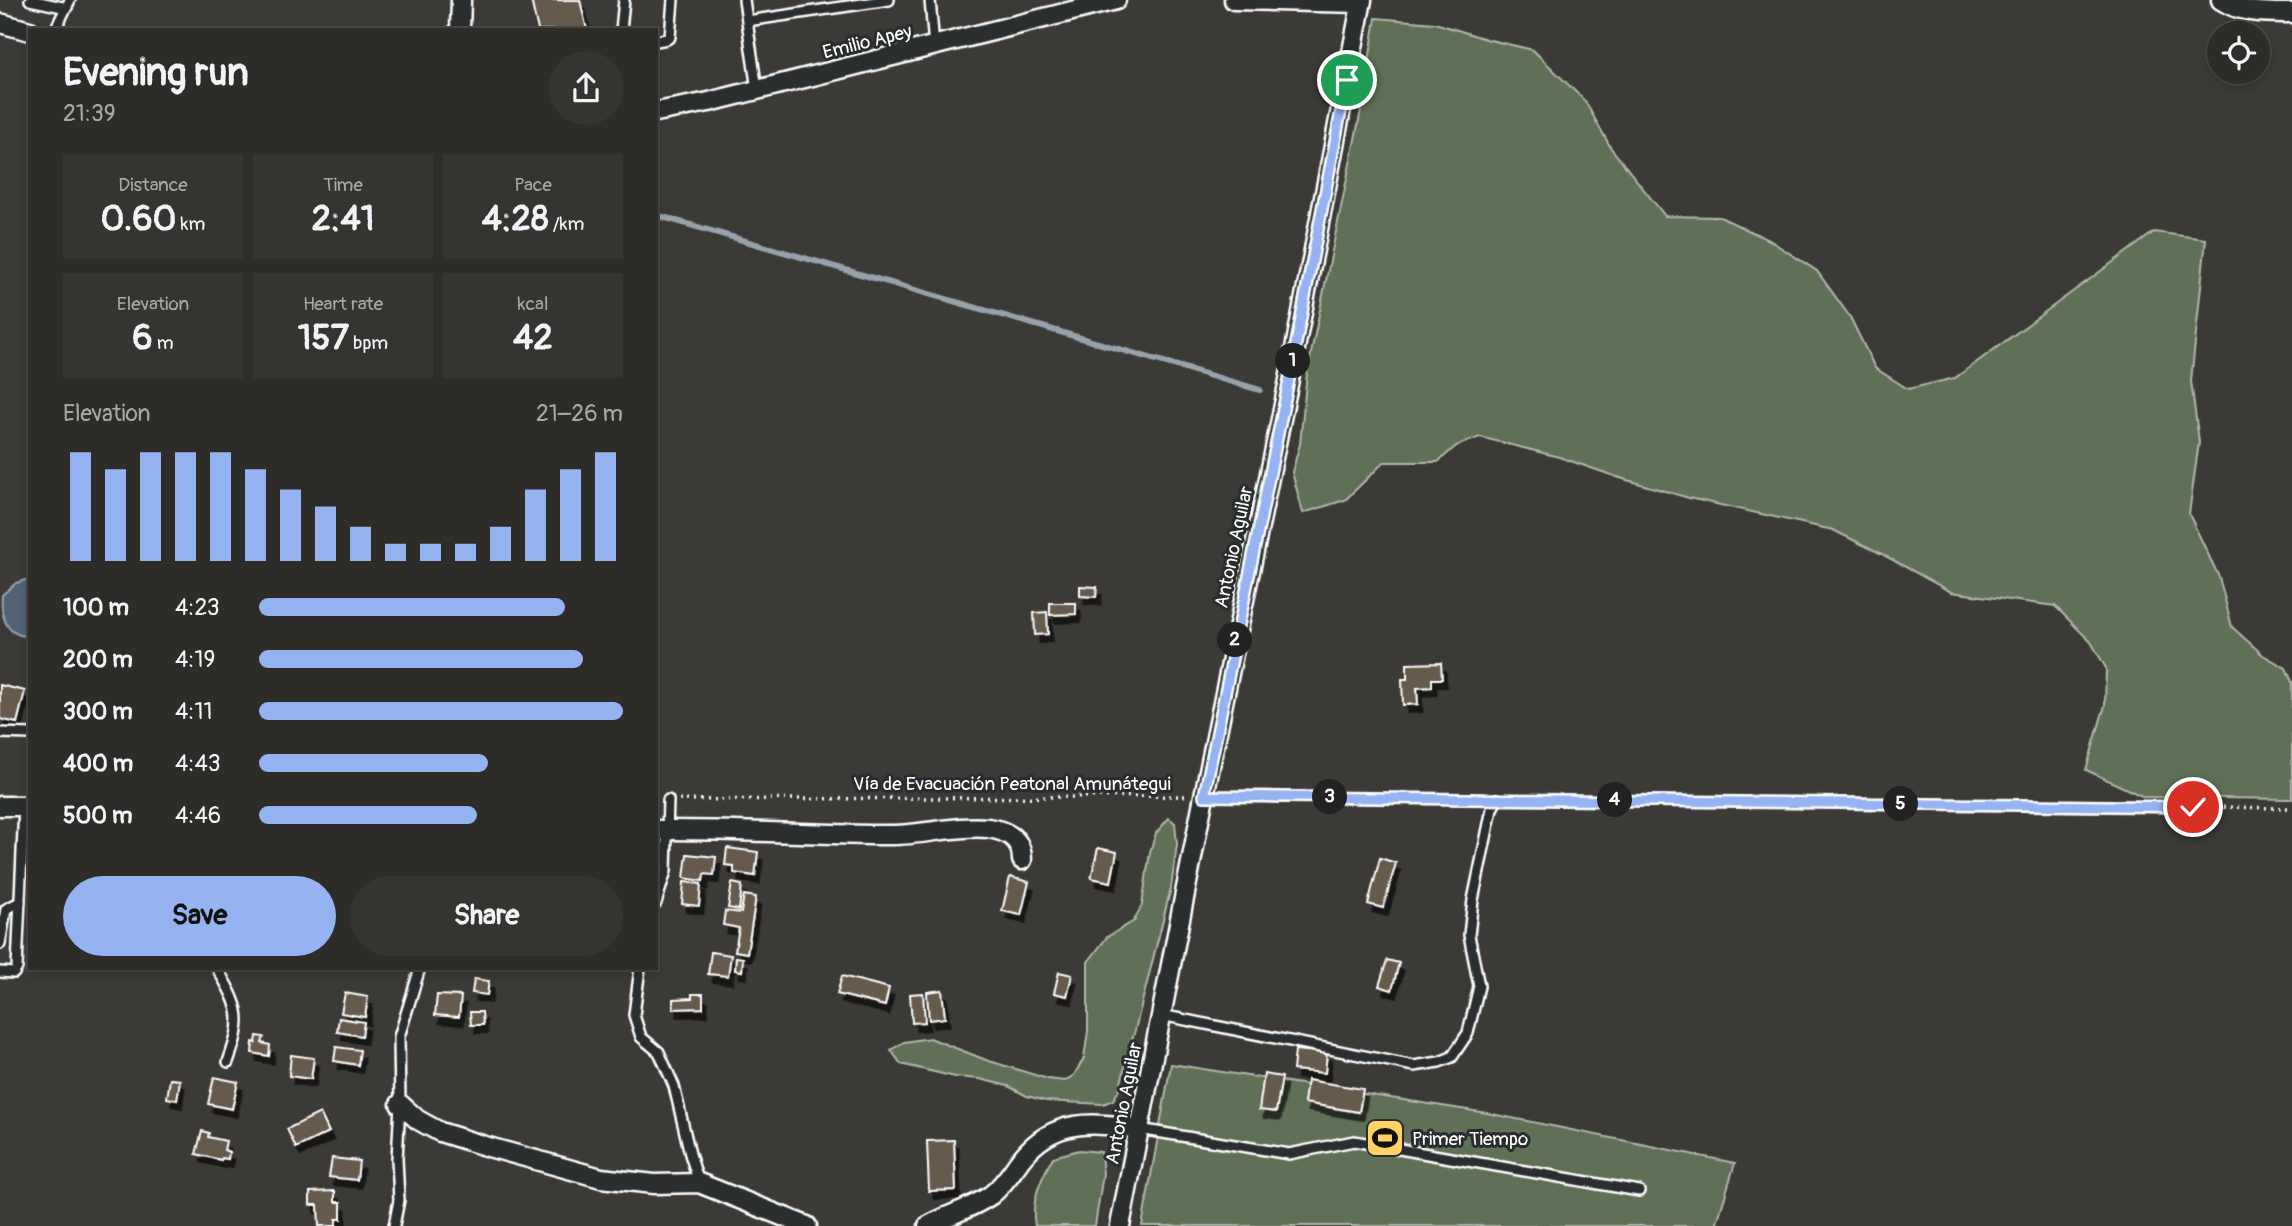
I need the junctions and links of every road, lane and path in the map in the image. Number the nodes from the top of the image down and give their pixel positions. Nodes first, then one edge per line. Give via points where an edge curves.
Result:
1 (30, 0) edge
2 (461, 0) edge
3 (624, 0) edge
4 (673, 0) edge
5 (744, 0) edge
6 (889, 0) edge
7 (930, 0) edge
8 (1116, 0) edge
9 (1234, 0) edge
10 (2221, 0) edge
11 (1362, 1) edge
12 (68, 4) edge
13 (2292, 13) edge
14 (747, 21) junction
15 (0, 23) edge
16 (56, 28) edge
17 (460, 28) edge
18 (621, 28) edge
19 (28, 30) edge
20 (658, 40) edge
21 (934, 46) junction
22 (757, 90) junction
23 (658, 112) edge
24 (0, 733) edge
25 (28, 734) edge
26 (1204, 796) junction
27 (1497, 799) junction
28 (668, 800) joint
29 (0, 806) edge
30 (28, 806) edge
31 (2292, 808) edge
32 (662, 830) edge
33 (1022, 860) dead end
34 (658, 897) edge
35 (20, 902) junction
36 (0, 944) edge
37 (218, 970) edge
38 (419, 970) edge
39 (640, 970) edge
40 (0, 972) edge
41 (1161, 1015) junction
42 (228, 1062) dead end
43 (400, 1104) junction
44 (1139, 1129) junction
45 (699, 1183) junction
46 (1639, 1191) dead end
47 (394, 1226) edge
48 (807, 1226) edge
49 (928, 1226) edge
50 (1120, 1226) edge

1 - 12 lane
2 - 17 street
3 - 18 lane
4 - 20 lane via 670,37
5 - 14 lane
6 - 14 lane
7 - 21 lane
8 - 21 street, Emilio Apey
9 - 11 street
10 - 13 street via 2242,9
11 - 26 street, Antonio Aguilar
12 - 16 lane
14 - 22 lane
15 - 19 street
21 - 22 street, Emilio Apey
22 - 23 street, Emilio Apey
24 - 25 lane
26 - 27 path, Vía de Evacuación Peatonal Amunátegui
26 - 28 path, Vía de Evacuación Peatonal Amunátegui
26 - 41 street, Antonio Aguilar
27 - 31 path, Vía de Evacuación Peatonal Amunátegui
27 - 41 lane via 1469,935 1479,986 1468,1033 1452,1057 1414,1066
28 - 32 lane
29 - 30 street
30 - 35 lane
32 - 33 street via 895,835 989,828 1017,839
32 - 34 lane via 666,871
35 - 36 lane via 6,909
35 - 40 lane via 17,968 14,973
37 - 42 lane via 235,999 237,1017 238,1032
38 - 43 lane via 399,1037
39 - 45 lane via 634,1015 641,1037 659,1052 674,1086
41 - 44 street, Antonio Aguilar
43 - 45 street via 440,1132 553,1167 654,1184
43 - 47 lane via 399,1200
44 - 46 lane via 1289,1154 1354,1141
44 - 49 street via 1065,1127 1048,1133 993,1193
44 - 50 street, Antonio Aguilar
45 - 48 street

